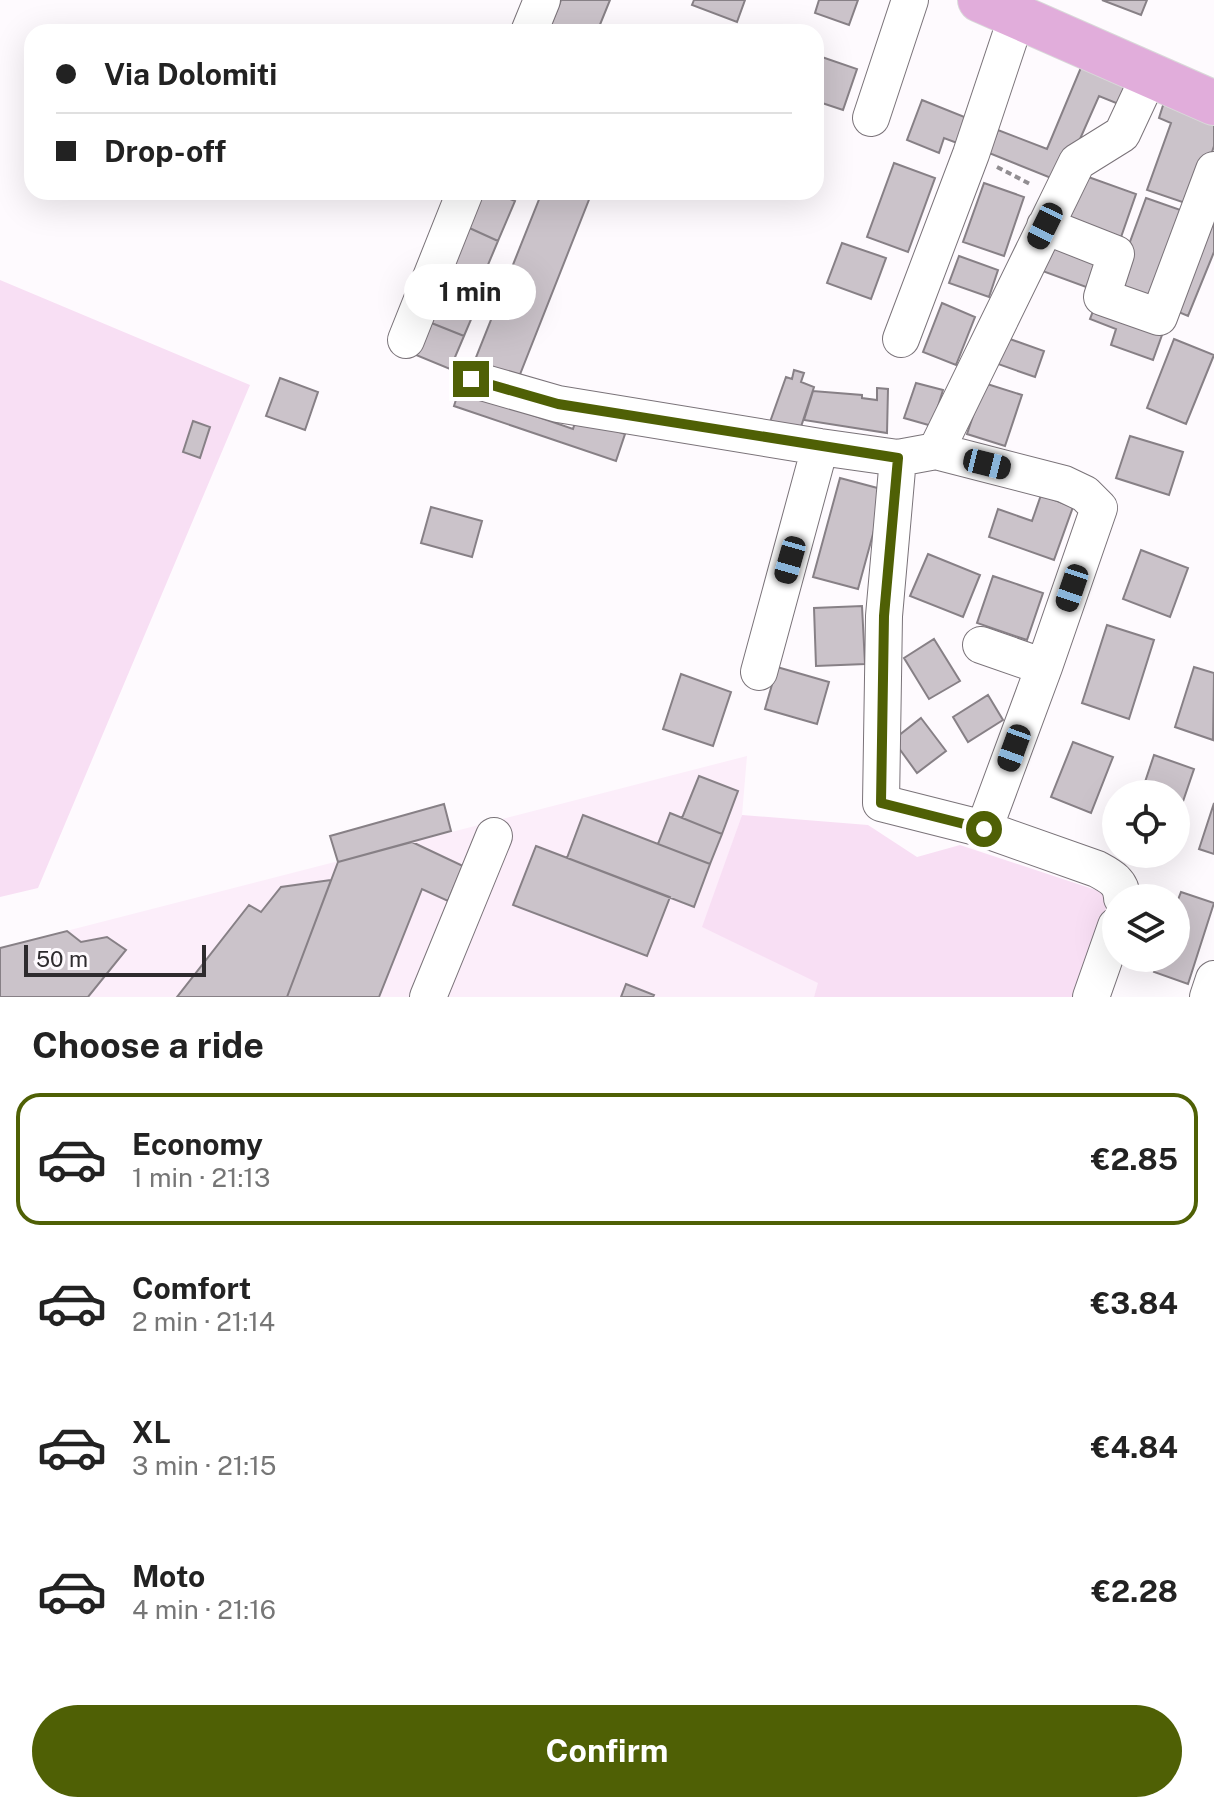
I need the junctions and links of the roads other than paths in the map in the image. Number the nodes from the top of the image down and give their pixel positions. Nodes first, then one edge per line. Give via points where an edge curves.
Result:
1 (542, 0) edge
2 (910, 0) edge
3 (998, 8) edge
4 (532, 24) edge
5 (1150, 74) junction
6 (1214, 103) edge
7 (871, 118) dead end
8 (1214, 170) edge
9 (462, 200) edge
10 (1052, 212) junction
11 (901, 339) dead end
12 (406, 340) dead end
13 (471, 379) dead end
14 (820, 447) junction
15 (936, 451) junction
16 (898, 458) junction
17 (981, 645) dead end
18 (1044, 667) junction
19 (759, 672) dead end
20 (984, 829) junction
21 (494, 836) dead end
22 (1118, 884) edge
23 (1102, 966) edge
24 (1214, 979) edge
25 (428, 997) edge
26 (1091, 997) edge
27 (1208, 997) edge

1 - 4 street
2 - 7 street
3 - 5 main road
3 - 11 street via 971,154
5 - 6 main road
5 - 10 street via 1122,134 1077,162
8 - 10 street via 1159,317 1102,297 1116,254
9 - 12 street
10 - 15 street
13 - 14 street via 558,404
14 - 16 street
14 - 19 street
15 - 16 street
15 - 18 street via 1064,484 1099,508
16 - 20 street via 884,616 881,803
17 - 18 street
18 - 20 street
20 - 22 street via 1097,869
21 - 25 street
23 - 26 street
24 - 27 street

